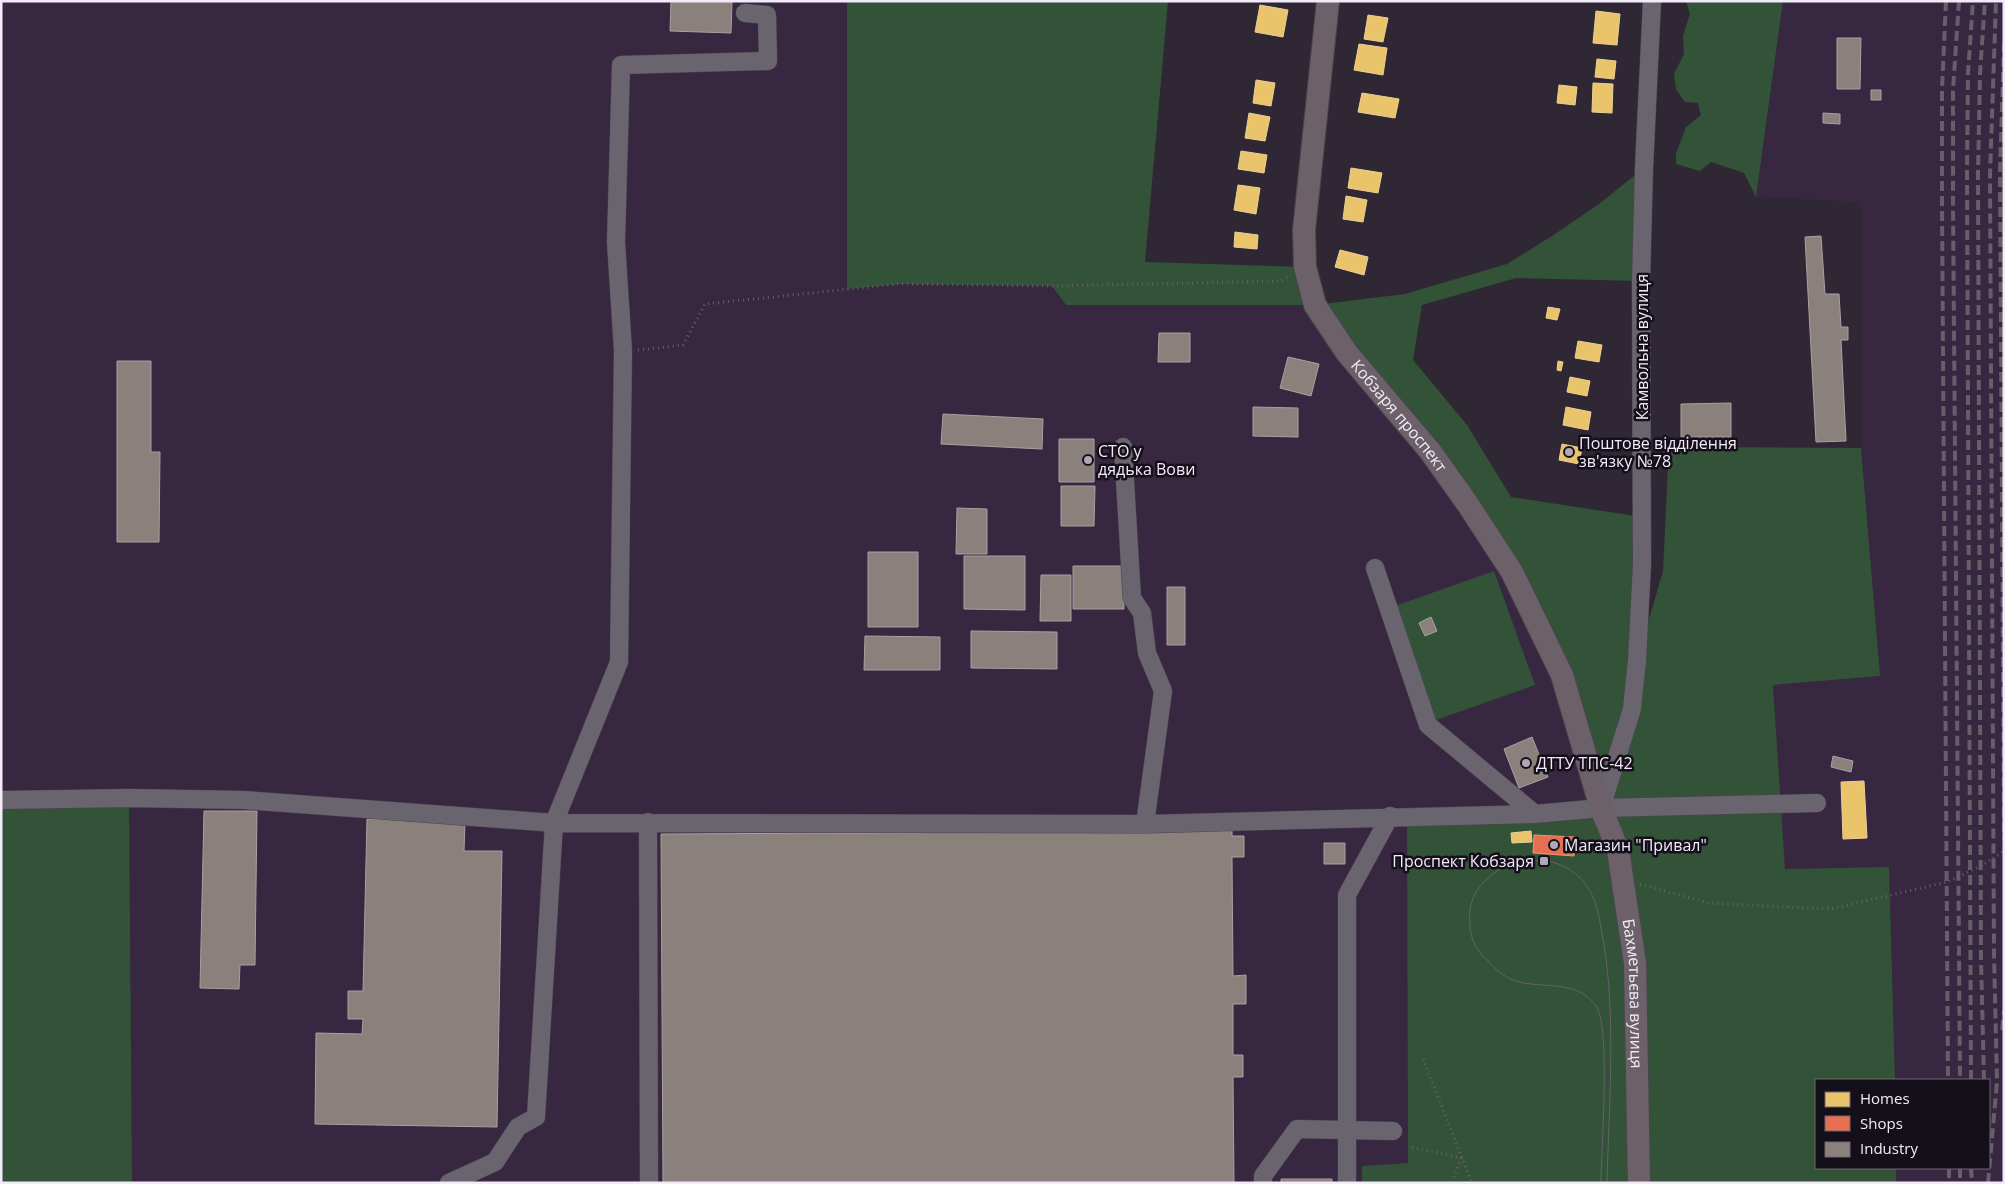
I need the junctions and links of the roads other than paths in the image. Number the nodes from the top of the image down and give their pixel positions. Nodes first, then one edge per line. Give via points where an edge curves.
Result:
1 (1328, 1) edge
2 (1652, 1) edge
3 (745, 13) dead end
4 (1123, 447) dead end
5 (1375, 568) dead end
6 (1, 800) edge
7 (1817, 803) dead end
8 (1601, 808) junction
9 (1535, 814) junction
10 (1390, 816) junction
11 (648, 822) junction
12 (554, 823) junction
13 (1145, 824) junction
14 (1347, 1130) junction
15 (1393, 1131) dead end
16 (449, 1183) edge
17 (649, 1183) edge
18 (1263, 1183) edge
19 (1347, 1183) edge
20 (1639, 1183) edge

1 - 8 main road, Кобзаря проспект via 1304,230 1305,267 1315,304 1347,353 1430,451 1512,572 1562,675
2 - 8 street, Камвольна вулиця via 1641,281 1642,564 1637,660 1632,709
3 - 12 street via 767,15 768,61 621,65 616,242 623,351 619,662
4 - 13 street via 1132,598 1142,613 1147,653 1163,690
5 - 9 street via 1428,725
6 - 12 street via 244,800
7 - 8 street
8 - 9 street
8 - 20 main road, Бахметьєва вулиця via 1618,850 1635,963
9 - 10 street
10 - 13 street
10 - 14 street via 1347,895
11 - 12 street
11 - 13 street
11 - 17 street
12 - 16 street via 536,1117 518,1127 495,1162
14 - 15 street
14 - 18 street via 1297,1129 1263,1176
14 - 19 street

